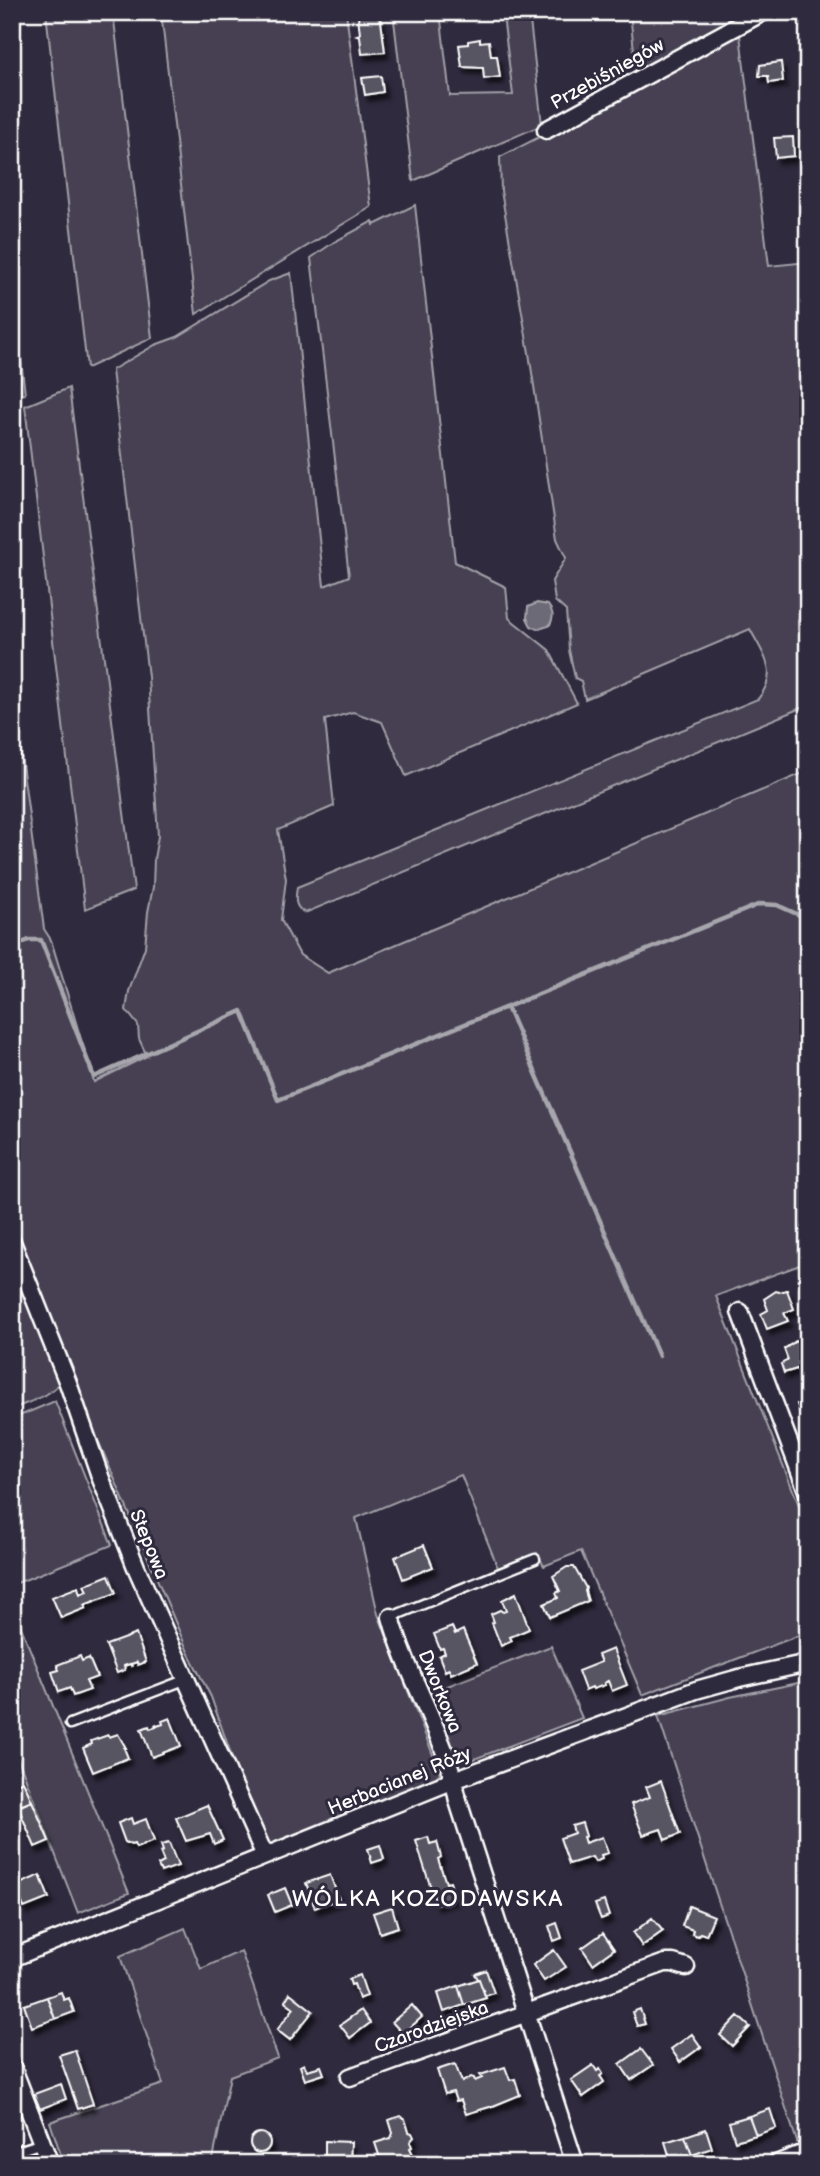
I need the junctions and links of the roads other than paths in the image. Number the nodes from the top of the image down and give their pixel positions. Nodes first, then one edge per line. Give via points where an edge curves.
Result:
1 (763, 12) edge
2 (546, 130) dead end
3 (12, 1242) edge
4 (740, 1311) dead end
5 (808, 1493) edge
6 (535, 1559) dead end
7 (391, 1617) joint
8 (808, 1663) edge
9 (187, 1679) junction
10 (71, 1724) dead end
11 (454, 1780) junction
12 (265, 1856) junction
13 (12, 1958) edge
14 (686, 1967) dead end
15 (526, 2014) junction
16 (12, 2066) edge
17 (350, 2077) dead end
18 (42, 2143) junction
19 (12, 2152) edge
20 (799, 2155) dead end
21 (50, 2164) edge
22 (575, 2164) edge
23 (776, 2164) edge

1 - 2 street, Przebiśniegów
3 - 9 street, Stepowa via 136,1567
4 - 5 street
6 - 7 lane
7 - 11 street, Dworkowa
8 - 11 street, Herbacianej Róży via 696,1690
9 - 10 lane
9 - 12 street, Stepowa
11 - 12 street, Herbacianej Róży
11 - 15 street
12 - 13 street, Herbacianej Róży
14 - 15 street, Czarodziejska via 664,1963
15 - 17 street, Czarodziejska
15 - 22 street
16 - 18 street
18 - 19 lane
18 - 21 street
20 - 23 street

